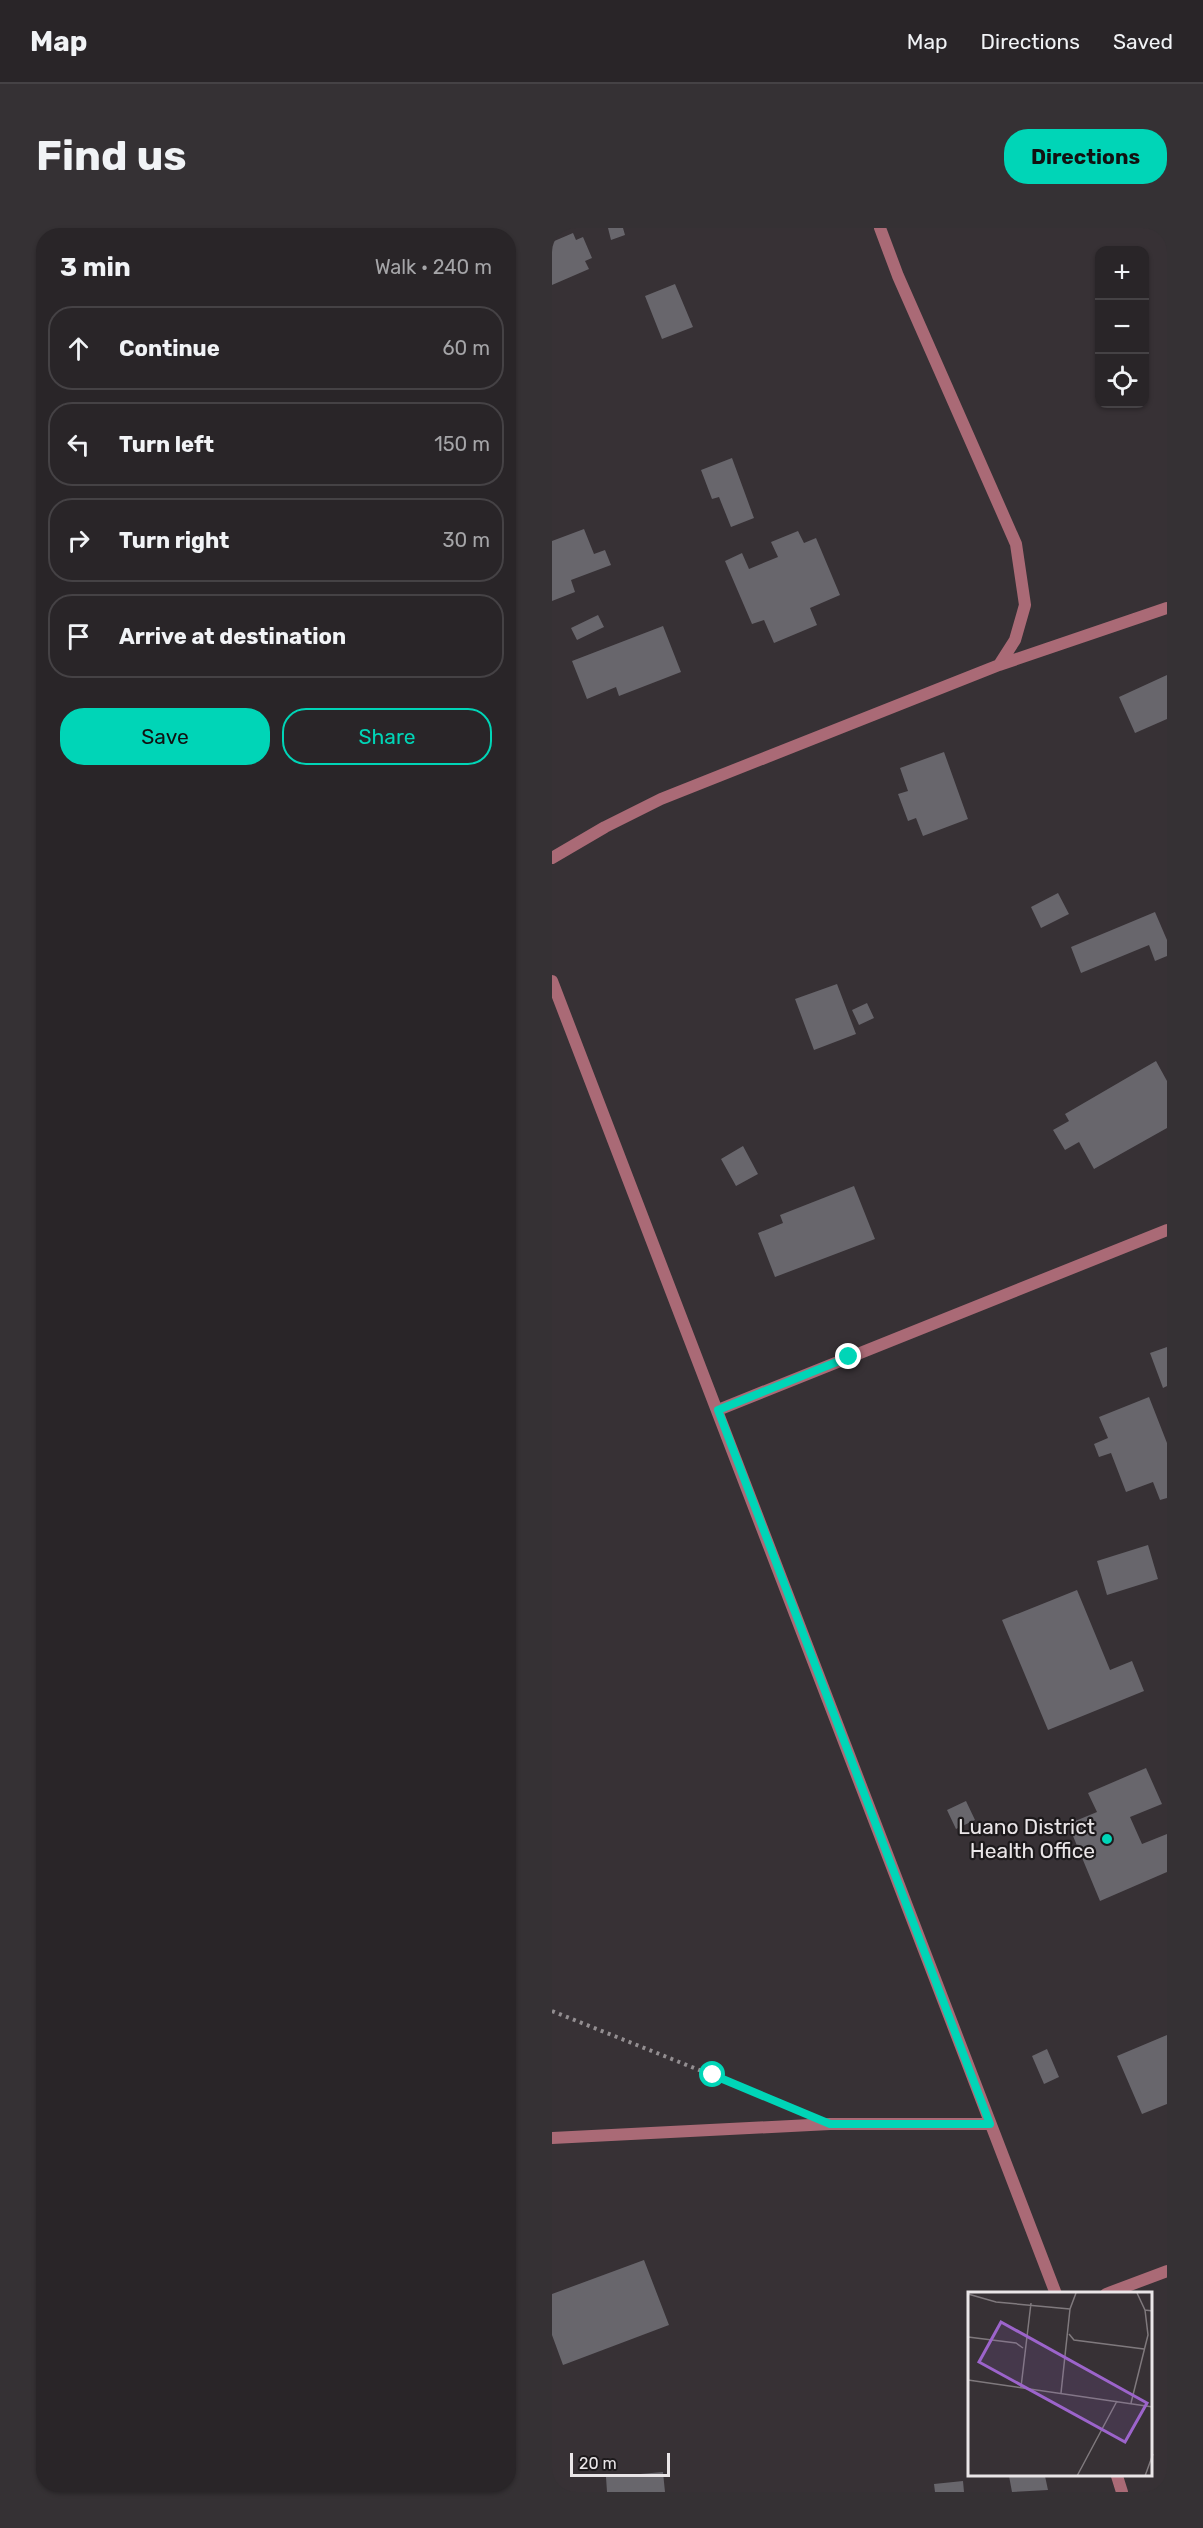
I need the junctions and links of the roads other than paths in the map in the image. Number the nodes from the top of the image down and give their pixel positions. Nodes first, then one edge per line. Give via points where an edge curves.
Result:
1 (880, 228) edge
2 (1167, 608) edge
3 (999, 665) junction
4 (552, 858) edge
5 (552, 981) edge
6 (1167, 1230) edge
7 (718, 1410) junction
8 (990, 2124) junction
9 (552, 2138) edge
10 (1167, 2271) edge
11 (1055, 2292) edge
12 (1111, 2292) edge
13 (1118, 2477) edge
14 (1122, 2492) edge

1 - 3 street via 1016,544 1025,605 1015,640
2 - 3 street
3 - 4 street via 661,800
5 - 7 street
6 - 7 street
7 - 8 street
8 - 9 street via 830,2124
8 - 11 street
10 - 12 street
13 - 14 street

